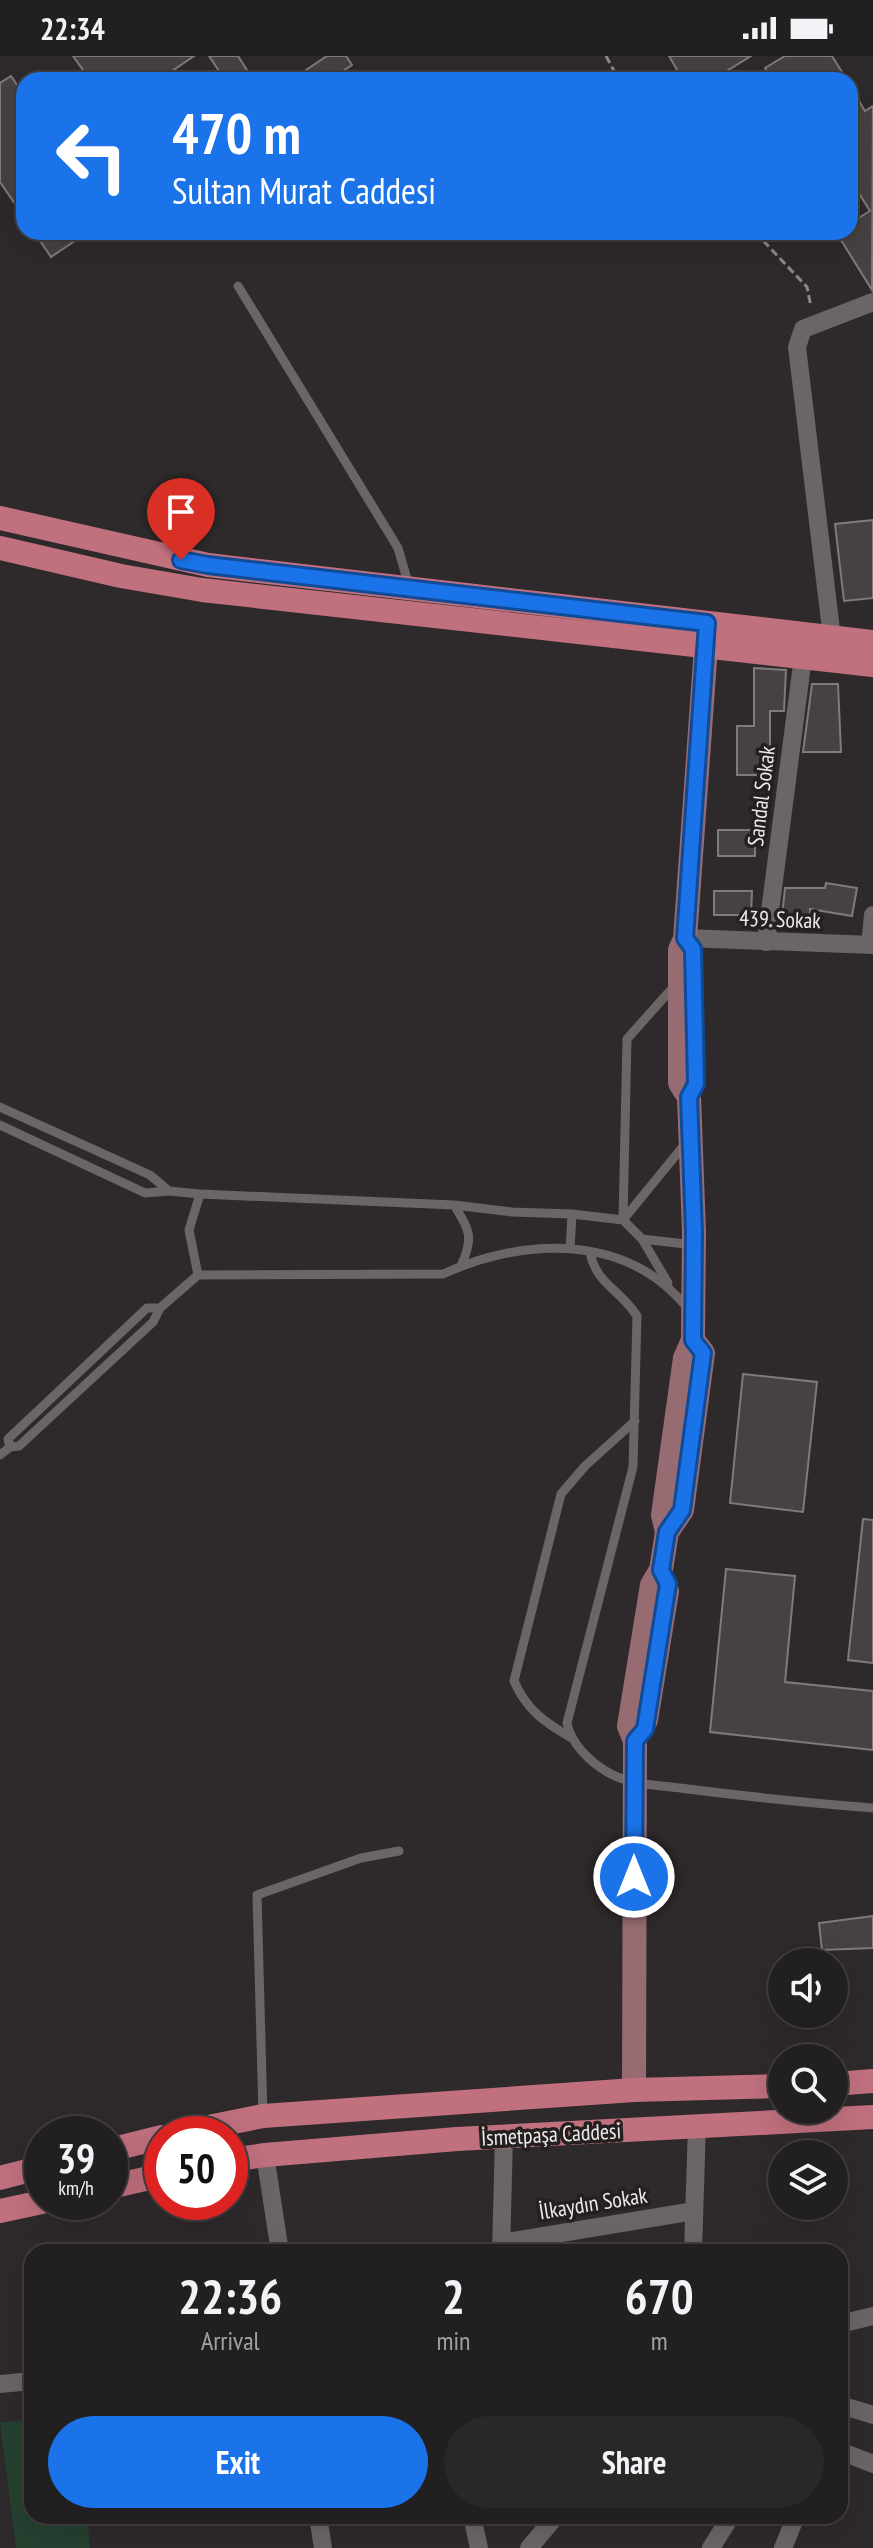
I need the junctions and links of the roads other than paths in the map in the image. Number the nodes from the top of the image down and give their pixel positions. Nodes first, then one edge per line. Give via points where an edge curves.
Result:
1 (238, 286) dead end
2 (873, 302) edge
3 (0, 518) edge
4 (0, 548) edge
5 (410, 589) junction
6 (409, 615) junction
7 (707, 635) junction
8 (832, 638) junction
9 (873, 642) edge
10 (803, 657) junction
11 (873, 665) edge
12 (873, 915) edge
13 (685, 939) junction
14 (766, 942) junction
15 (871, 945) edge
16 (679, 981) junction
17 (689, 1097) junction
18 (0, 1107) edge
19 (0, 1125) edge
20 (690, 1138) junction
21 (169, 1191) junction
22 (200, 1194) junction
23 (454, 1205) junction
24 (572, 1214) junction
25 (623, 1220) junction
26 (642, 1239) junction
27 (694, 1245) junction
28 (570, 1249) junction
29 (590, 1253) junction
30 (461, 1266) junction
31 (198, 1275) junction
32 (675, 1292) junction
33 (692, 1314) junction
34 (635, 1421) junction
35 (0, 1455) edge
36 (570, 1737) junction
37 (634, 1782) junction
38 (873, 1808) edge
39 (399, 1851) dead end
40 (873, 2081) edge
41 (848, 2083) edge
42 (768, 2086) edge
43 (634, 2090) junction
44 (263, 2116) junction
45 (873, 2117) edge
46 (248, 2119) edge
47 (697, 2124) junction
48 (634, 2129) junction
49 (504, 2137) junction
50 (265, 2155) junction
51 (248, 2157) edge
52 (24, 2171) edge
53 (1, 2177) edge
54 (24, 2206) edge
55 (4, 2210) edge
56 (694, 2211) junction
57 (279, 2244) edge
58 (501, 2244) edge
59 (517, 2244) edge
60 (693, 2244) edge
61 (873, 2316) edge
62 (848, 2322) edge
63 (24, 2382) edge
64 (0, 2384) edge
65 (848, 2407) edge
66 (873, 2415) edge
67 (848, 2454) edge
68 (873, 2464) edge
69 (319, 2524) edge
70 (474, 2524) edge
71 (551, 2524) edge
72 (726, 2524) edge
73 (793, 2524) edge
74 (538, 2545) edge
75 (323, 2548) edge
76 (479, 2548) edge
77 (711, 2548) edge
78 (783, 2548) edge

1 - 5 lane via 398,548
2 - 8 street via 803,329 797,347
3 - 5 main road via 208,565
4 - 6 main road via 202,590
5 - 6 main road
5 - 7 main road
6 - 7 main road
7 - 8 main road
7 - 10 main road
7 - 13 main road
8 - 9 main road
10 - 11 main road
10 - 14 street, Sandal Sokak
12 - 15 street
13 - 14 street, 439. Sokak
13 - 16 main road
13 - 17 main road via 693,949 696,1084
14 - 15 street, 439. Sokak
16 - 17 main road via 680,1083
16 - 25 lane via 627,1039
17 - 20 main road
18 - 21 lane via 150,1175
19 - 21 lane via 145,1193
20 - 25 lane
20 - 27 main road
21 - 22 lane
22 - 23 lane
22 - 31 lane via 189,1230
23 - 24 lane
23 - 30 lane via 468,1227 470,1245
24 - 25 lane
24 - 28 lane
25 - 26 lane
26 - 27 lane
26 - 32 lane
27 - 33 main road
28 - 29 lane
28 - 30 lane via 506,1252
29 - 32 lane via 650,1273
29 - 34 lane via 594,1271 637,1316
30 - 31 lane via 443,1274
31 - 35 lane via 160,1308 147,1308 8,1439 10,1447
32 - 33 lane
33 - 37 main road via 693,1340 685,1358 663,1515 667,1532 661,1570 652,1585 629,1726 635,1741
34 - 36 lane via 633,1467 567,1723
34 - 36 lane via 561,1494 514,1681 522,1701
36 - 37 lane via 610,1773
37 - 38 lane
37 - 43 main road
39 - 44 lane via 361,1858 257,1895
40 - 41 main road
42 - 43 main road, İsmetpaşa Caddesi
43 - 44 main road, İsmetpaşa Caddesi
43 - 48 main road
44 - 46 main road, İsmetpaşa Caddesi
44 - 50 main road
45 - 47 main road, İsmetpaşa Caddesi
47 - 48 main road, İsmetpaşa Caddesi
47 - 56 street
48 - 49 main road, İsmetpaşa Caddesi
49 - 50 main road, İsmetpaşa Caddesi
49 - 58 street
50 - 51 main road, İsmetpaşa Caddesi
50 - 57 street
52 - 53 main road
53 - 55 main road
54 - 55 main road
56 - 59 street, İlkaydın Sokak
56 - 60 street
61 - 62 street
63 - 64 street
65 - 66 street
67 - 68 street
69 - 75 street
70 - 76 street
71 - 74 street
72 - 77 street
73 - 78 street

